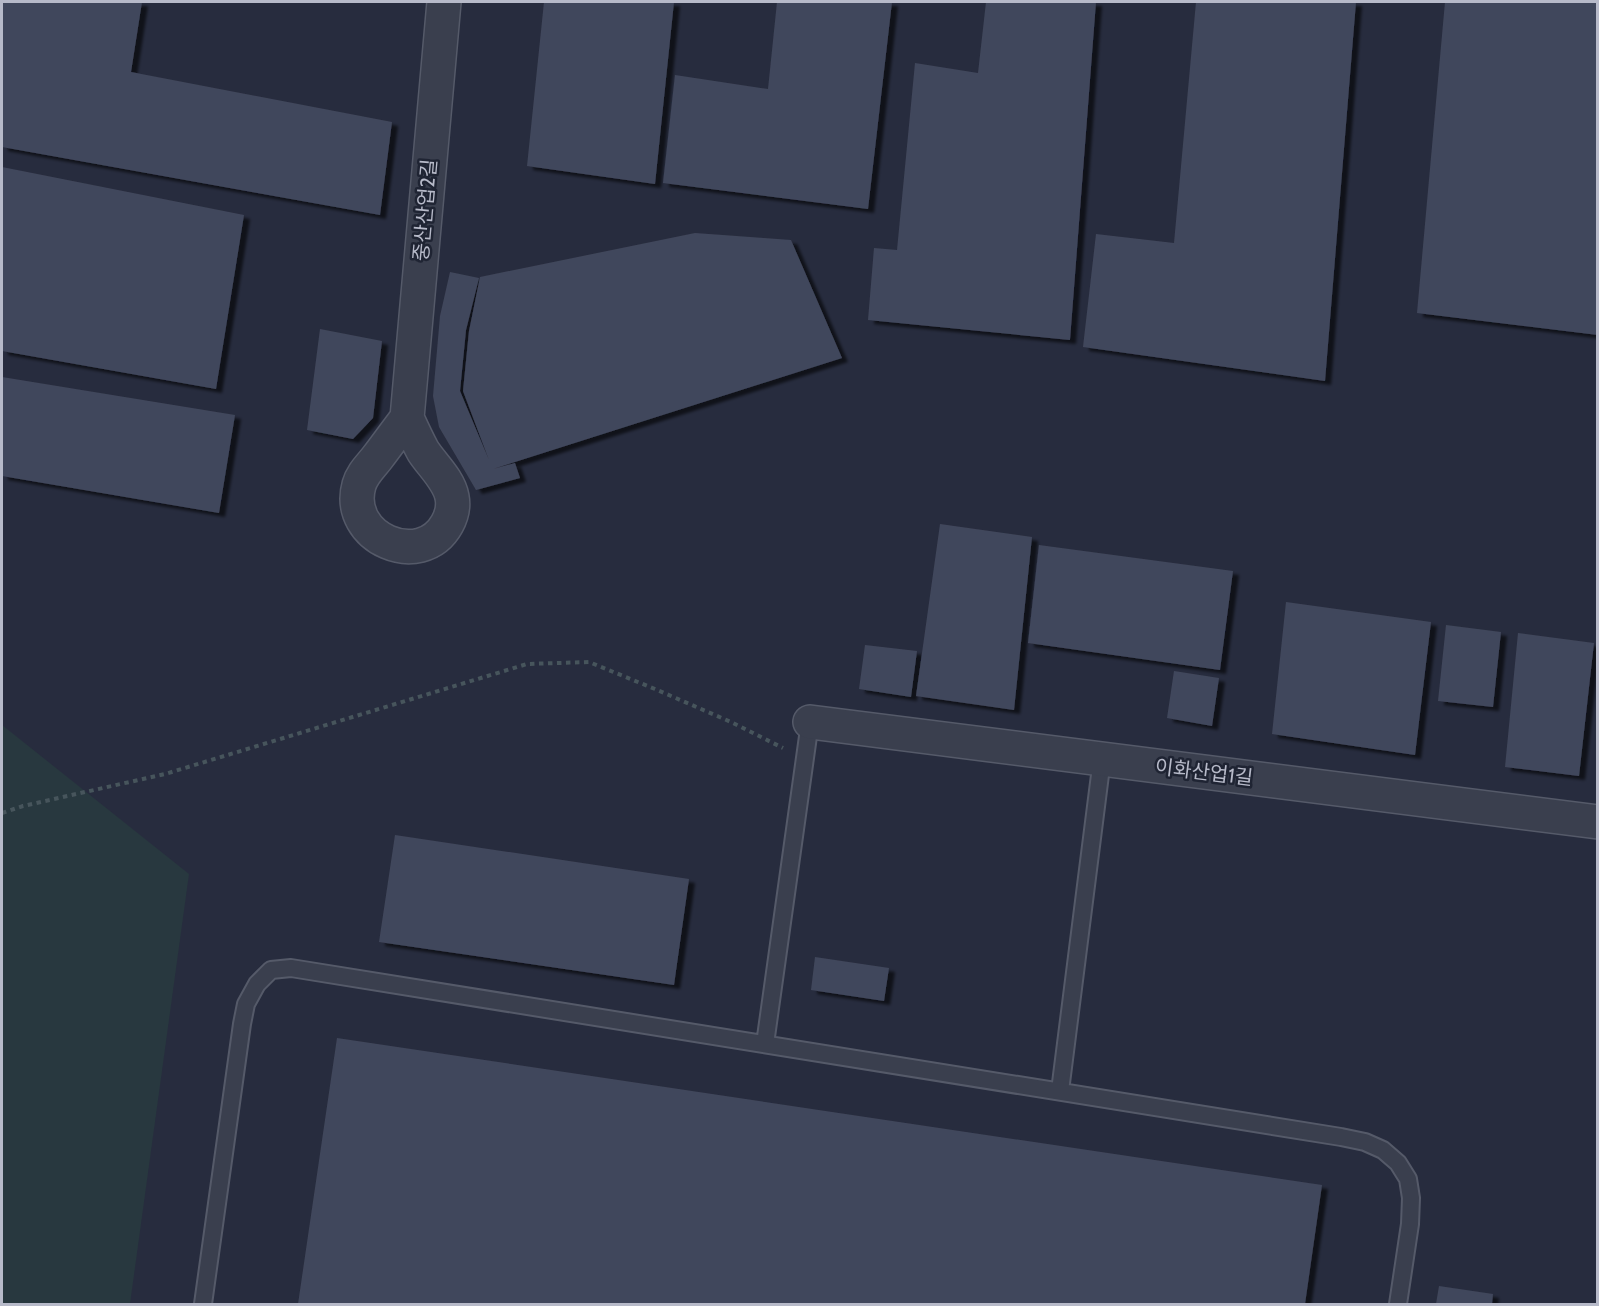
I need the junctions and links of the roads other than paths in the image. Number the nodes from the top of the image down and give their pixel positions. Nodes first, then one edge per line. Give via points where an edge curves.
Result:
1 (444, 2) edge
2 (407, 418) dead end
3 (810, 722) joint
4 (1102, 759) junction
5 (1598, 822) edge
6 (765, 1044) junction
7 (1060, 1091) junction
8 (203, 1305) edge
9 (1398, 1305) edge

1 - 2 street, 중산산업2길
3 - 4 street, 이화산업1길
3 - 6 lane
4 - 5 street, 이화산업1길
4 - 7 lane
6 - 7 lane
6 - 8 lane via 291,968 271,970 246,1004
7 - 9 lane via 1341,1137 1383,1150 1398,1162 1408,1179 1411,1198

